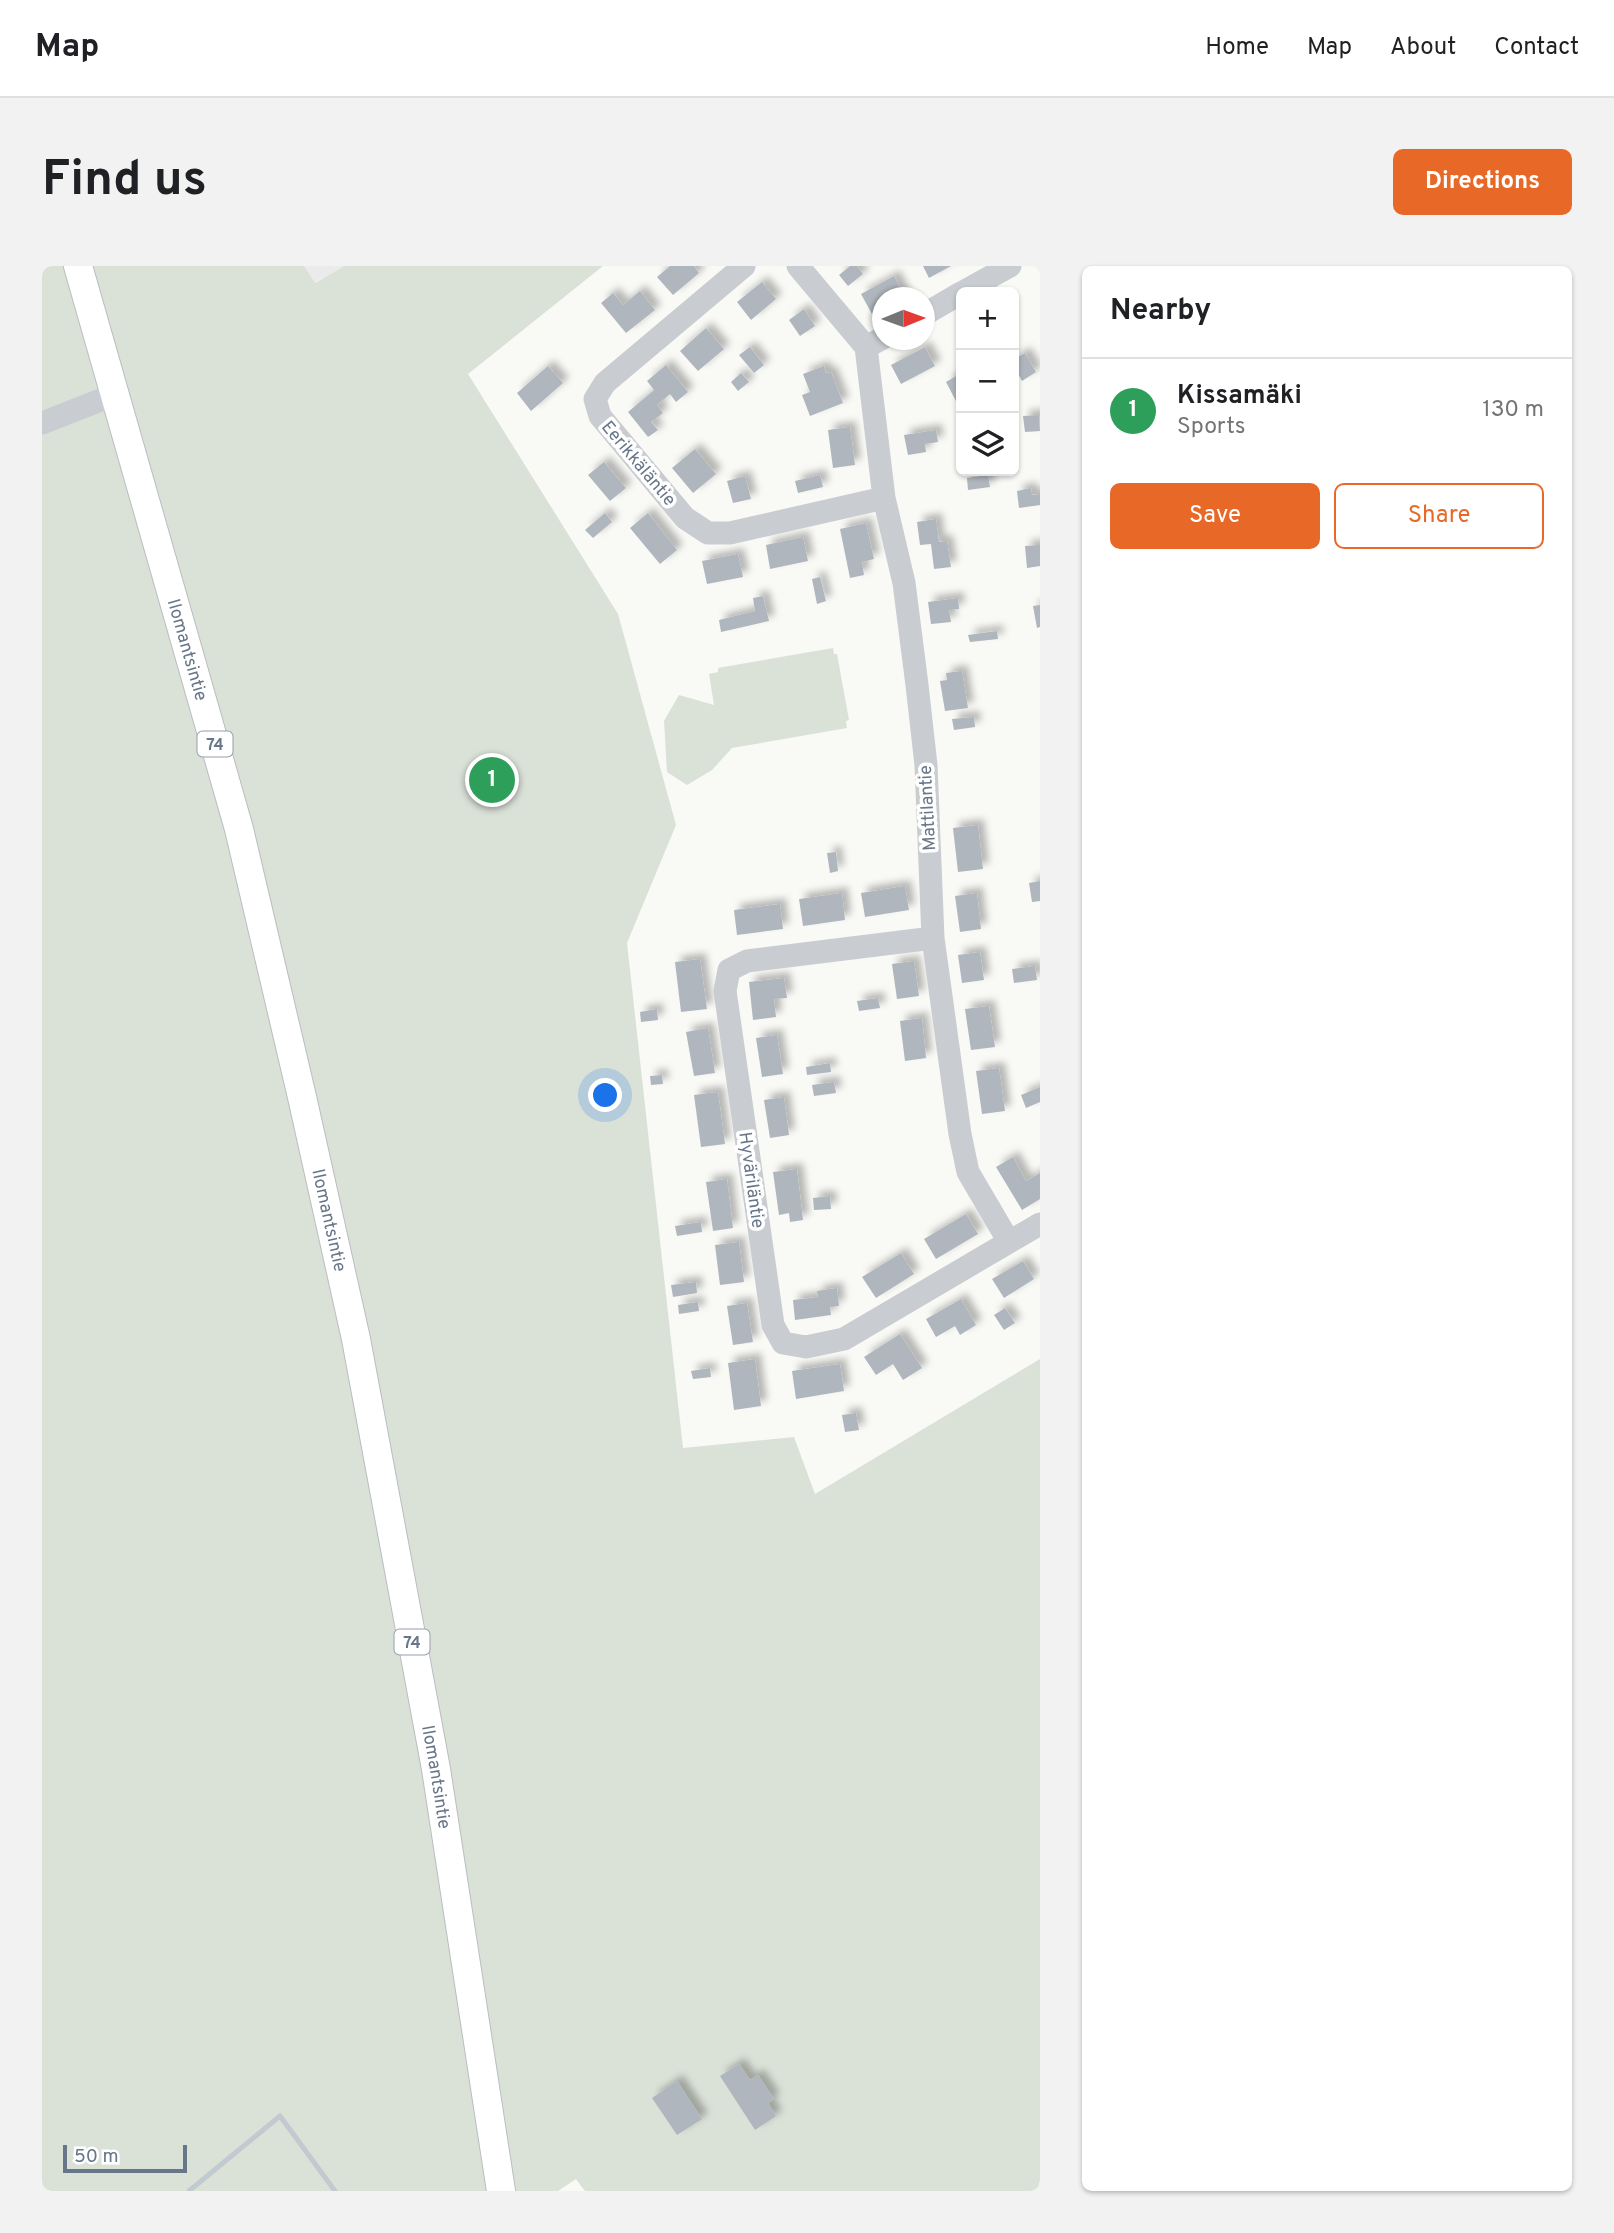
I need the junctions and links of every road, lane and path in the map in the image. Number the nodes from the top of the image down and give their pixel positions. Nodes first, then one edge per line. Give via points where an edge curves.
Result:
1 (78, 266) edge
2 (744, 266) edge
3 (799, 266) edge
4 (1010, 266) edge
5 (973, 287) edge
6 (956, 296) edge
7 (935, 308) edge
8 (872, 340) edge
9 (875, 350) edge
10 (116, 394) junction
11 (42, 423) edge
12 (884, 498) junction
13 (933, 938) junction
14 (1040, 1224) edge
15 (1009, 1242) junction
16 (501, 2191) edge

1 - 10 main road, Ilomantsintie / 74
2 - 12 street, Eerikkäläntie via 605,383 595,399 600,416 685,518 708,533 730,533
3 - 8 street
4 - 5 street
6 - 7 street
9 - 12 street, Mattilantie
10 - 11 street
10 - 16 main road, Ilomantsintie / 74 via 239,829 356,1339 436,1769
12 - 13 street, Mattilantie via 904,583 919,699
13 - 15 street, Mattilantie via 968,1172
13 - 15 street, Hyväriläntie via 747,961 729,970 725,990 773,1325 783,1343 806,1347 844,1339
14 - 15 street

